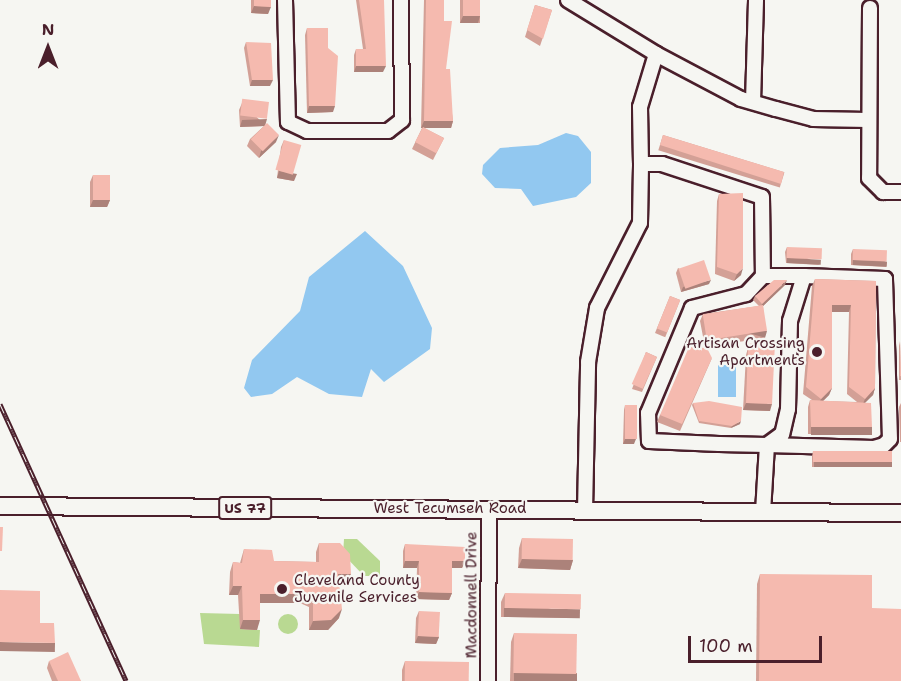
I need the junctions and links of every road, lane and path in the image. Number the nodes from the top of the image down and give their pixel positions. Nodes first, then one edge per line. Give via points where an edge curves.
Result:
1 (285, 0) edge
2 (401, 0) edge
3 (568, 0) edge
4 (756, 0) edge
5 (870, 8) dead end
6 (656, 54) junction
7 (753, 102) junction
8 (868, 120) junction
9 (641, 164) junction
10 (901, 192) edge
11 (763, 276) junction
12 (804, 276) junction
13 (767, 445) junction
14 (0, 506) edge
15 (489, 510) junction
16 (585, 510) junction
17 (763, 512) junction
18 (901, 513) edge
19 (488, 681) edge

1 - 2 street via 288,122 307,131 396,129 402,120
3 - 6 street
4 - 7 street
5 - 8 street
6 - 7 street
6 - 9 street via 640,107
7 - 8 street via 813,119
8 - 10 street via 873,187
9 - 11 street via 662,164 762,197
9 - 16 street via 640,222 597,308 588,362
11 - 12 street
11 - 13 street via 746,294 692,308 648,413 649,441
12 - 13 street via 790,321 784,425
12 - 13 street via 885,279 890,439 874,448
13 - 17 street
14 - 15 main road, West Tecumseh Road / US 77
15 - 16 main road, West Tecumseh Road / US 77
15 - 19 street, Macdonnell Drive
16 - 17 main road, West Tecumseh Road / US 77
17 - 18 main road, West Tecumseh Road / US 77

